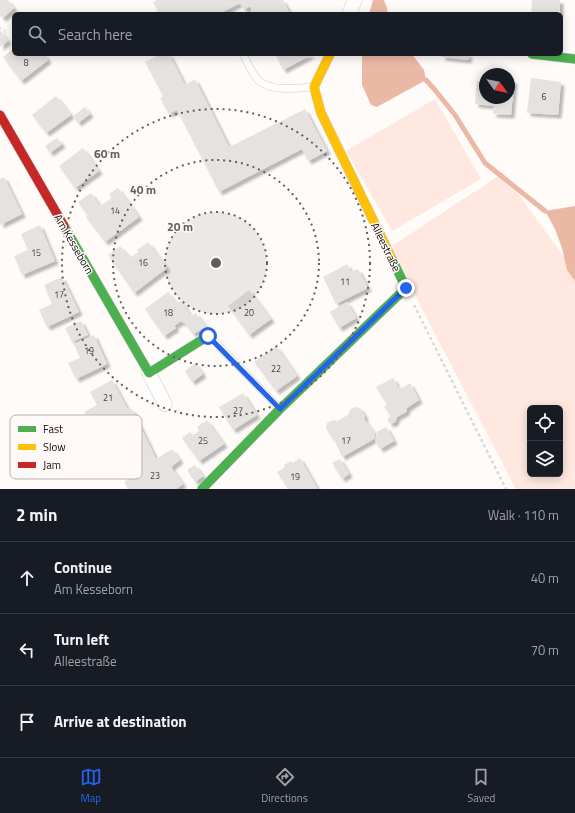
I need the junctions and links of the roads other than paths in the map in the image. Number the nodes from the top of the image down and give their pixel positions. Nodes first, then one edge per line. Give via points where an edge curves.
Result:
1 (355, 0) edge
2 (349, 12) edge
3 (244, 56) edge
4 (329, 56) edge
5 (546, 56) edge
6 (575, 60) edge
7 (314, 87) junction
8 (0, 115) edge
9 (208, 336) joint
10 (149, 373) junction
11 (165, 404) dead end
12 (280, 409) junction
13 (202, 489) edge

1 - 2 street
3 - 7 lane via 258,81 287,89
4 - 7 street
5 - 6 street
7 - 12 street, Alleestraße via 321,113 406,288
8 - 10 street, Am Kesseborn
9 - 10 street
9 - 12 lane
10 - 11 street, Am Kesseborn
12 - 13 street

